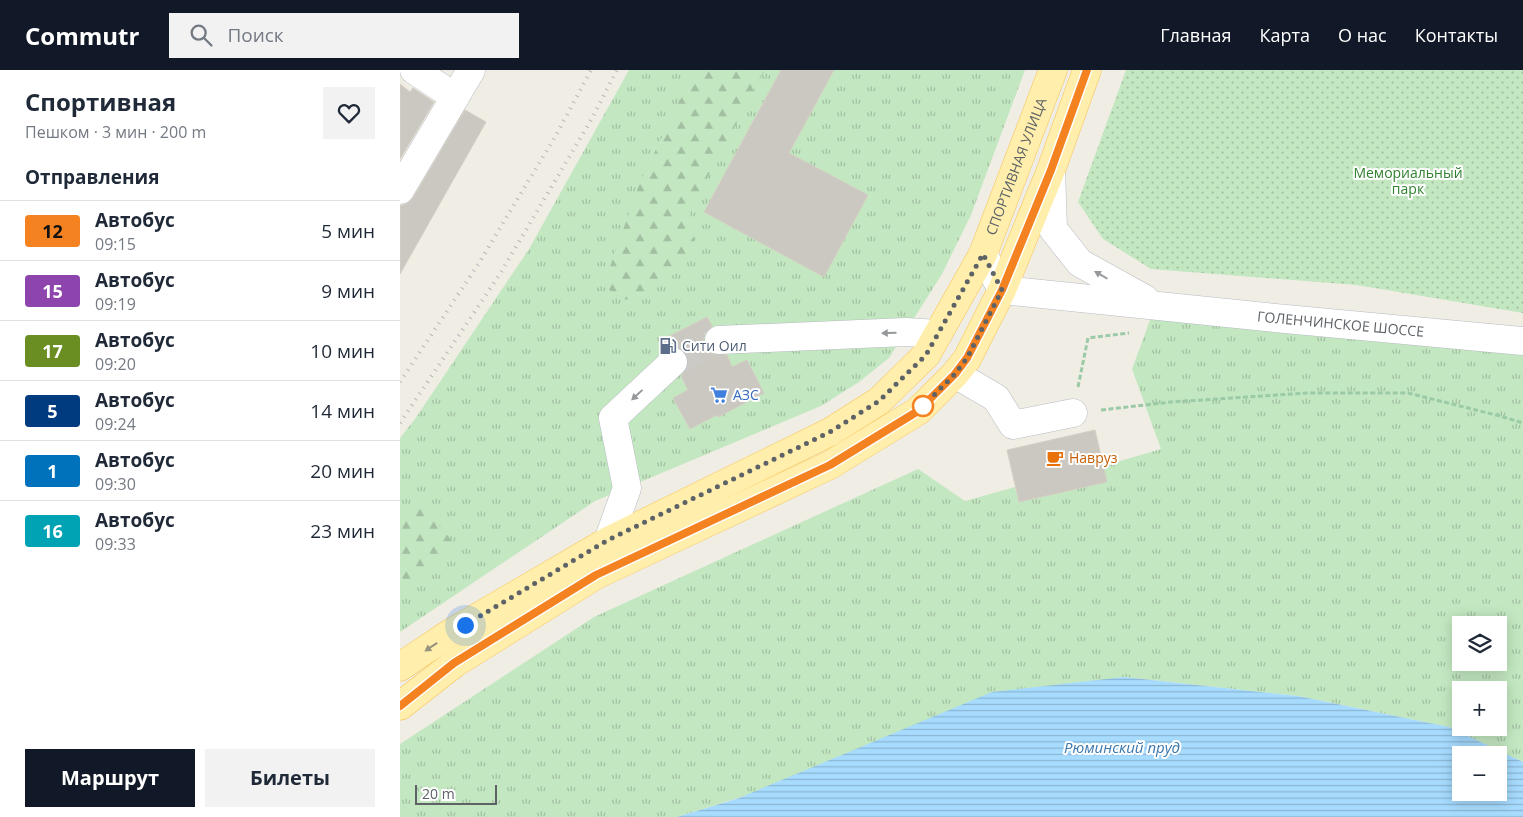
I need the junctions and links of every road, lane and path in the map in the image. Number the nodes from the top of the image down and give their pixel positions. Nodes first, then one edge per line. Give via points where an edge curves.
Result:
1 (414, 70) edge
2 (471, 70) edge
3 (1053, 70) edge
4 (1087, 70) edge
5 (455, 97) junction
6 (1051, 170) junction
7 (400, 190) edge
8 (983, 254) junction
9 (1002, 290) junction
10 (1160, 306) junction
11 (1136, 332) dead end
12 (938, 334) junction
13 (719, 340) tunnel mouth
14 (1523, 340) edge
15 (673, 362) tunnel mouth
16 (955, 374) junction
17 (1073, 413) junction
18 (1523, 423) edge
19 (608, 540) junction
20 (400, 667) edge
21 (400, 706) edge

1 - 5 street
2 - 5 street
3 - 8 main road, СПОРТИВНАЯ УЛИЦА
4 - 6 main road
5 - 7 street
6 - 9 main road
10 -> 6 street, ГОЛЕНЧИНСКОЕ ШОССЕ via 1080,263 1053,229
8 - 9 street
8 - 12 main road, СПОРТИВНАЯ УЛИЦА
9 - 10 street, ГОЛЕНЧИНСКОЕ ШОССЕ
9 - 16 main road via 967,358
10 - 14 street, ГОЛЕНЧИНСКОЕ ШОССЕ
11 - 17 path via 1088,338
12 -> 13 street via 906,332
12 - 19 main road, СПОРТИВНАЯ УЛИЦА via 926,355 879,401 830,432
15 -> 19 street via 613,418 627,488
16 - 17 street via 996,398 1014,425
16 - 21 main road via 918,411 830,465 596,575 454,663
17 - 18 path via 1172,402 1307,393 1408,393
19 -> 20 main road, СПОРТИВНАЯ УЛИЦА via 449,634

